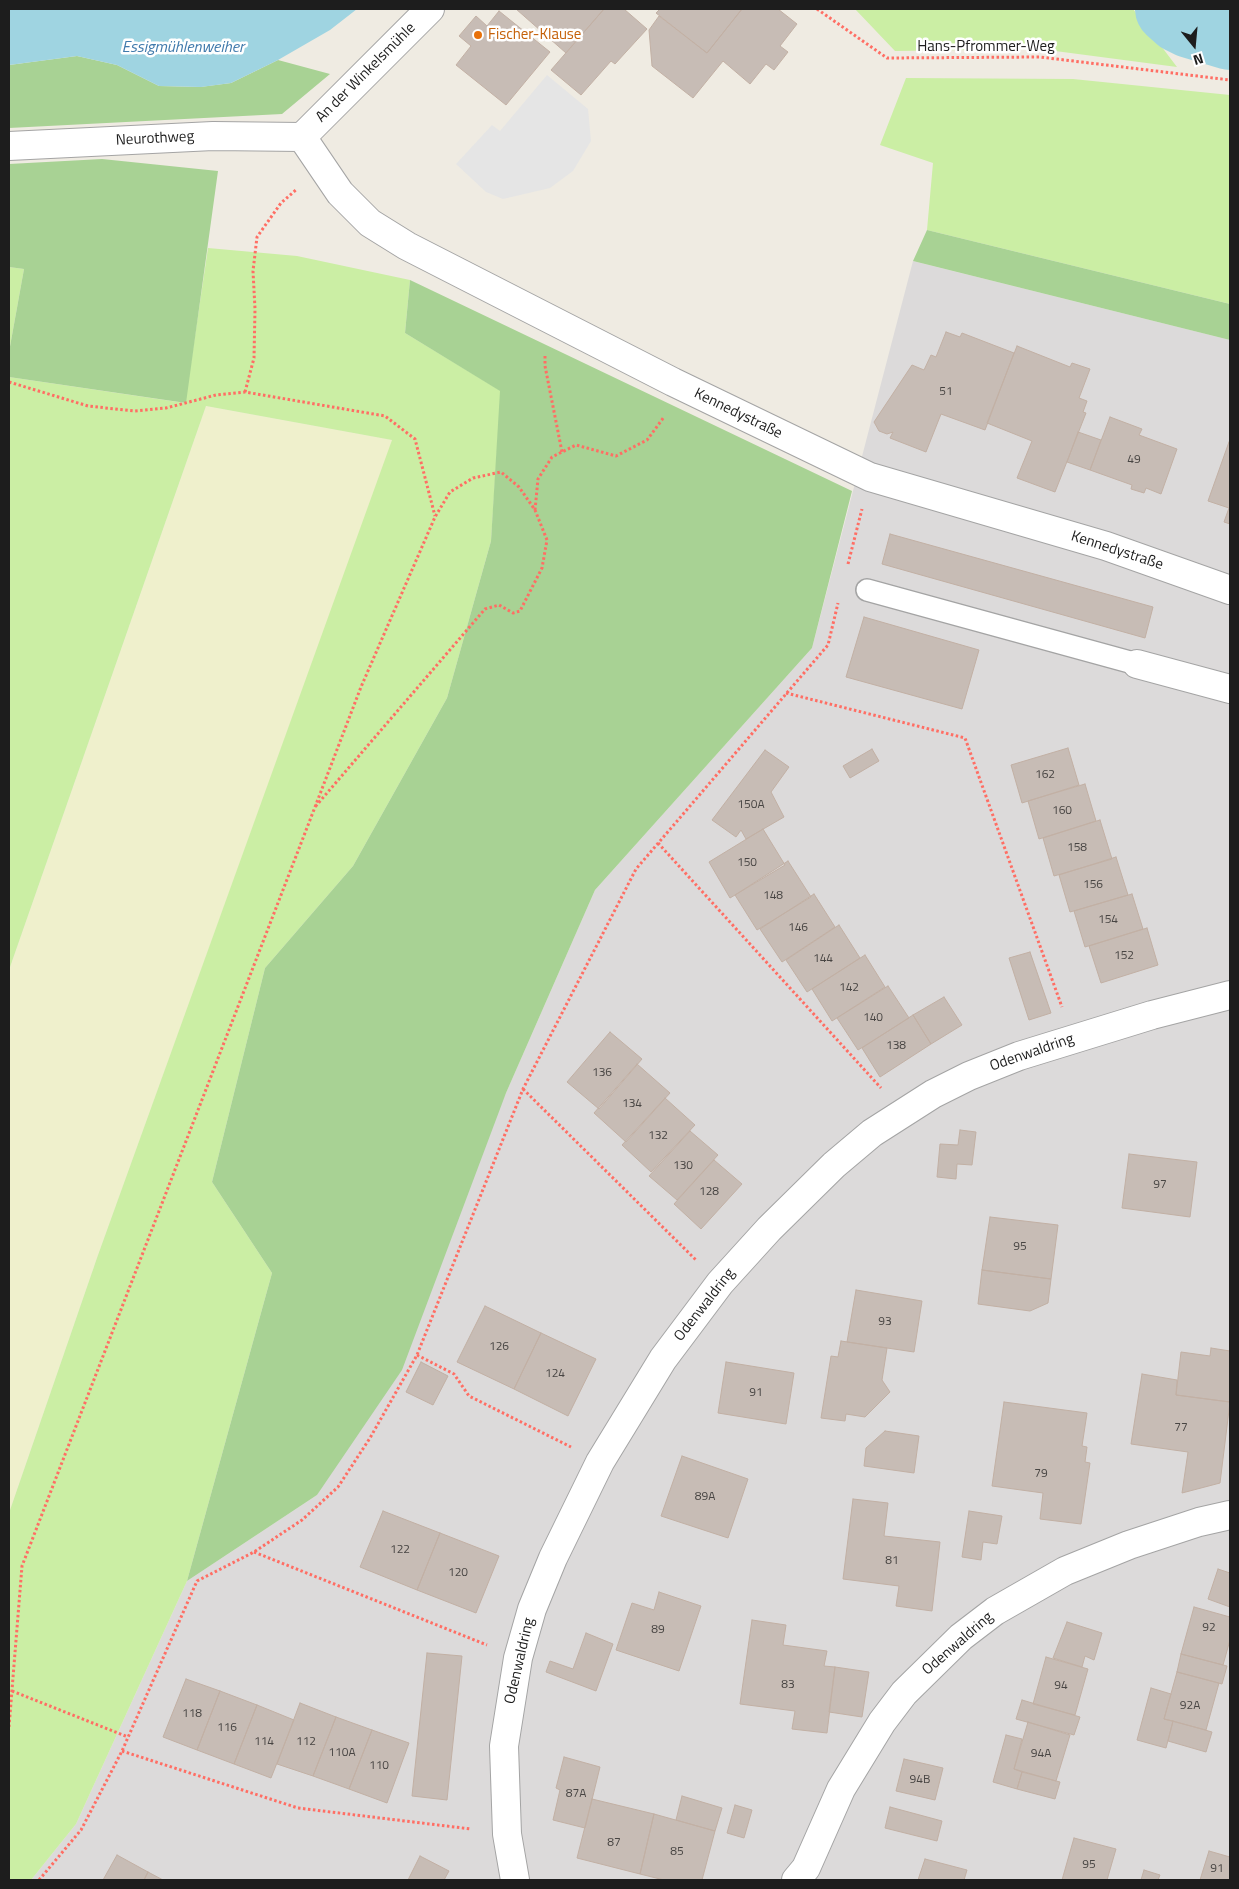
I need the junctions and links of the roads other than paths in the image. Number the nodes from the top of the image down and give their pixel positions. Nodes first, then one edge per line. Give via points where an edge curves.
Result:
1 (430, 9) edge
2 (302, 137) junction
3 (9, 146) edge
4 (866, 590) dead end
5 (1230, 590) edge
6 (1137, 664) joint
7 (1230, 689) edge
8 (1230, 995) edge
9 (1230, 1515) edge
10 (801, 1876) edge
11 (515, 1880) edge

1 - 2 street, An der Winkelsmühle
2 - 3 street, Neurothweg via 213,136
2 - 5 street, Kennedystraße via 340,193 370,223 407,246 684,388 870,477 1106,546
4 - 6 lane
6 - 7 street
8 - 11 street, Odenwaldring via 1073,1038 969,1076 903,1112 834,1165 769,1229 720,1284 663,1359 600,1462 532,1609 518,1658 504,1746 507,1834
9 - 10 street, Odenwaldring via 1129,1544 1065,1571 995,1611 962,1637 904,1693 882,1722 841,1789

